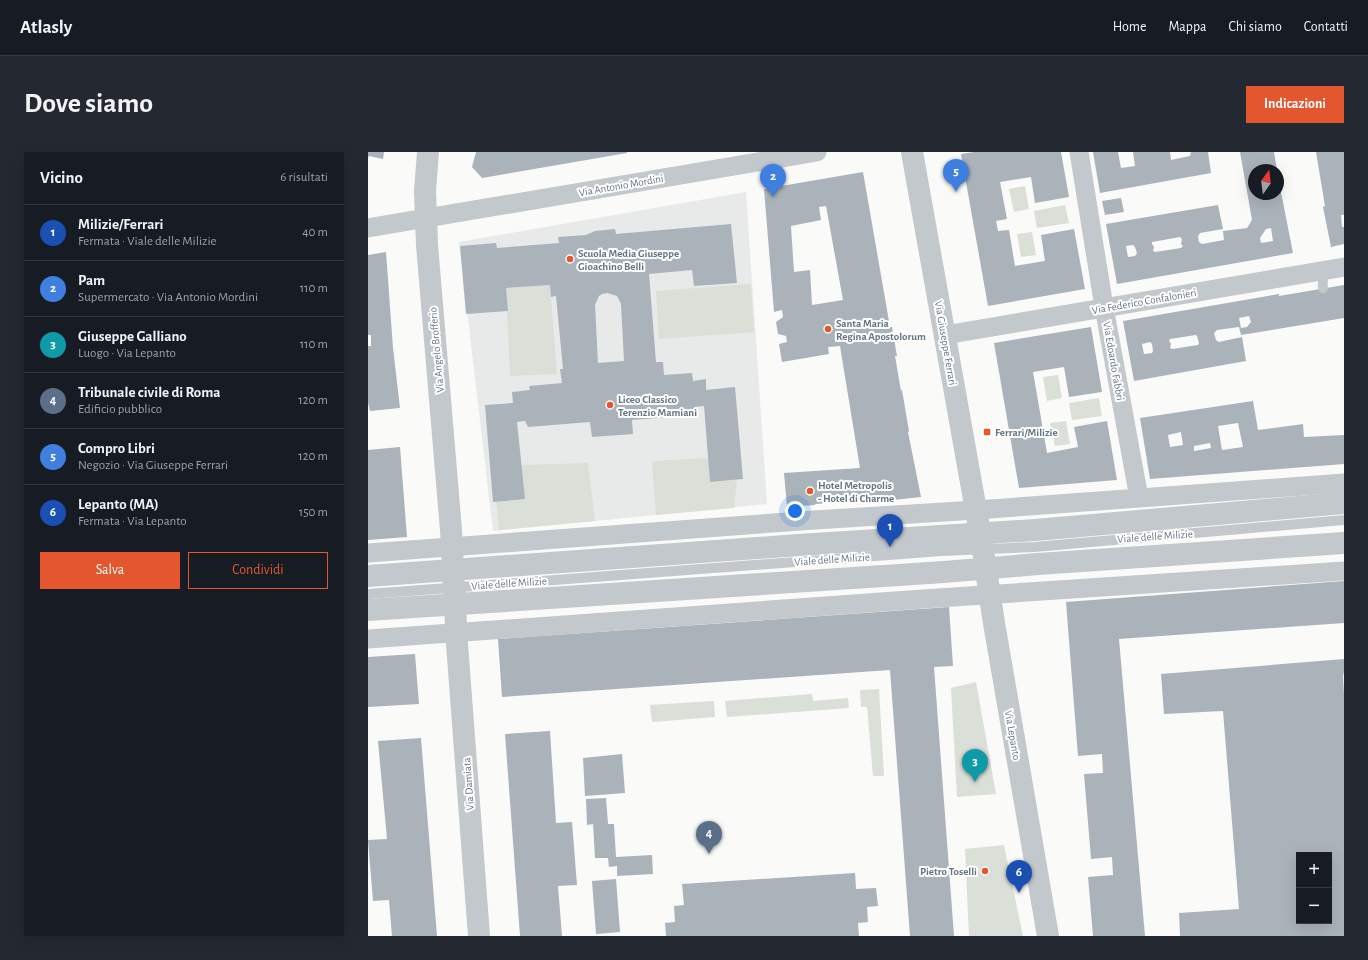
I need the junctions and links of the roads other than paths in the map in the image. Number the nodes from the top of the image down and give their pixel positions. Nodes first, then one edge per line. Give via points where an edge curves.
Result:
1 (428, 152) edge
2 (817, 152) edge
3 (912, 152) edge
4 (1078, 152) edge
5 (426, 218) junction
6 (368, 228) edge
7 (1337, 268) edge
8 (1323, 288) dead end
9 (1104, 307) junction
10 (945, 335) junction
11 (1344, 483) edge
12 (1139, 498) junction
13 (1344, 503) edge
14 (976, 510) junction
15 (814, 520) junction
16 (1344, 520) edge
17 (712, 528) junction
18 (597, 537) junction
19 (1344, 543) edge
20 (798, 545) junction
21 (452, 548) junction
22 (731, 550) junction
23 (983, 550) junction
24 (368, 553) edge
25 (625, 558) junction
26 (1344, 571) edge
27 (368, 576) edge
28 (454, 588) junction
29 (368, 594) edge
30 (990, 595) junction
31 (368, 610) edge
32 (457, 632) junction
33 (368, 639) edge
34 (479, 936) edge
35 (1048, 936) edge

1 - 5 street, Via Angelo Brofferio
2 - 5 street, Via Antonio Mordini
3 - 10 street, Via Giuseppe Ferrari
4 - 9 street, Via Edoardo Fabbri
5 - 6 street, Via Antonio Mordini
5 - 21 street, Via Angelo Brofferio
7 - 8 lane via 1324,277
7 - 9 street, Via Federico Confalonieri
9 - 10 street, Via Federico Confalonieri
9 - 12 street, Via Edoardo Fabbri
10 - 14 street, Via Giuseppe Ferrari
11 - 12 street
12 - 14 street
13 - 23 street, Viale delle Milizie via 1035,530
14 - 15 street
14 - 23 street, Via Giuseppe Ferrari
15 - 17 street
15 - 20 street
16 - 23 lane, Viale delle Milizie
17 - 18 street
17 - 22 street
18 - 21 street
18 - 25 street
19 - 23 street, Viale delle Milizie
20 - 22 street, Viale delle Milizie
20 - 23 street, Viale delle Milizie
21 - 24 street
21 - 28 street, Via Angelo Brofferio
22 - 25 street, Viale delle Milizie
23 - 28 street, Viale delle Milizie
23 - 30 street, Via Lepanto
25 - 28 street, Viale delle Milizie
26 - 30 street
27 - 28 street, Viale delle Milizie
28 - 29 lane, Viale delle Milizie
28 - 31 street, Viale delle Milizie
28 - 32 street, Via Damiata
30 - 32 street
30 - 35 street, Via Lepanto
32 - 33 street
32 - 34 street, Via Damiata

